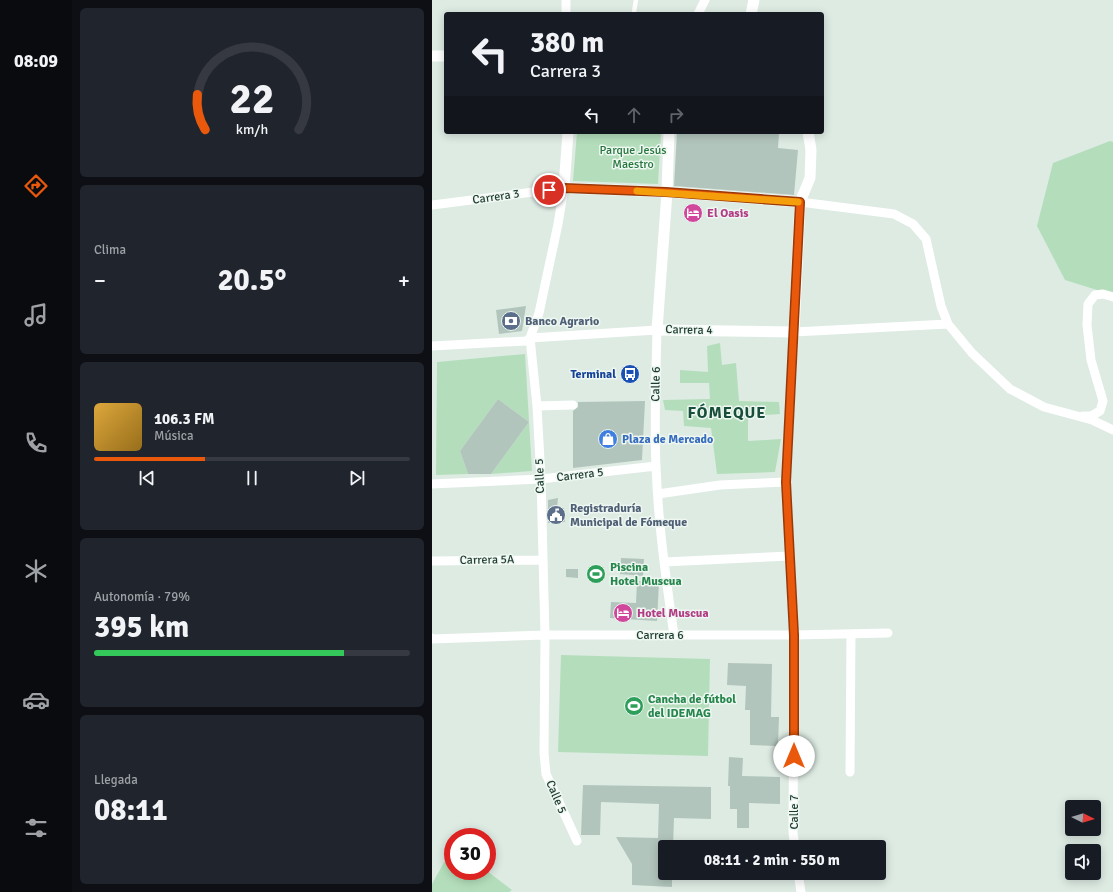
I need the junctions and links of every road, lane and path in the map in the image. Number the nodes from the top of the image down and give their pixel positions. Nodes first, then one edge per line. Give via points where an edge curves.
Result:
1 (566, 0) edge
2 (636, 0) edge
3 (705, 0) edge
4 (754, 0) edge
5 (566, 12) edge
6 (634, 12) dead end
7 (699, 12) edge
8 (751, 12) edge
9 (432, 56) edge
10 (444, 56) edge
11 (568, 134) edge
12 (669, 134) edge
13 (808, 134) edge
14 (564, 188) junction
15 (666, 192) junction
16 (800, 202) junction
17 (432, 205) edge
18 (1113, 297) edge
19 (948, 324) junction
20 (657, 330) junction
21 (794, 332) junction
22 (530, 338) junction
23 (432, 346) edge
24 (573, 405) dead end
25 (537, 406) junction
26 (1078, 417) junction
27 (1113, 430) edge
28 (656, 466) junction
29 (541, 479) junction
30 (786, 482) junction
31 (432, 484) edge
32 (658, 494) junction
33 (790, 556) junction
34 (542, 560) junction
35 (432, 561) edge
36 (664, 562) junction
37 (888, 633) dead end
38 (851, 634) junction
39 (546, 635) junction
40 (674, 635) junction
41 (794, 635) junction
42 (432, 638) edge
43 (850, 772) dead end
44 (794, 840) edge
45 (577, 841) dead end
46 (799, 880) edge
47 (801, 892) edge

1 - 5 street
2 - 6 lane
3 - 7 street
4 - 8 street
9 - 10 street
11 - 14 street, Calle 5
12 - 15 street, Calle 6
13 - 16 street, Calle 7 via 811,150 810,178
14 - 15 street, Carrera 3
14 - 17 street, Carrera 3
14 - 22 street, Calle 5 via 539,313
15 - 16 street, Carrera 3
15 - 20 street, Calle 6
16 - 19 street via 894,214 913,224 926,239 940,306
16 - 21 street, Calle 7
18 - 26 street via 1095,295 1088,304 1087,325 1091,360 1104,401 1100,411 1091,416
19 - 21 street, Carrera 4
19 - 26 street via 972,353 1010,389 1044,407
20 - 21 street, Carrera 4
20 - 22 street, Carrera 4
20 - 28 street, Calle 6
21 - 30 street, Calle 7
22 - 23 street, Carrera 4 via 526,341
22 - 25 street, Calle 5
24 - 25 street
25 - 29 street, Calle 5
26 - 27 street via 1092,420
28 - 29 street, Carrera 5
28 - 32 street, Calle 6
29 - 31 street, Carrera 5
29 - 34 street, Calle 5
30 - 32 street via 720,485
30 - 33 street, Calle 7
32 - 36 street, Calle 6
33 - 36 street
33 - 41 street, Calle 7
34 - 35 street, Carrera 5A
34 - 39 street, Calle 5
36 - 40 street, Calle 6
37 - 38 street, Carrera 6
38 - 41 street, Carrera 6
38 - 43 street
39 - 40 street, Carrera 6
39 - 42 street, Carrera 6
39 - 45 street, Calle 5 via 546,774
40 - 41 street, Carrera 6
41 - 44 street, Calle 7
46 - 47 street

